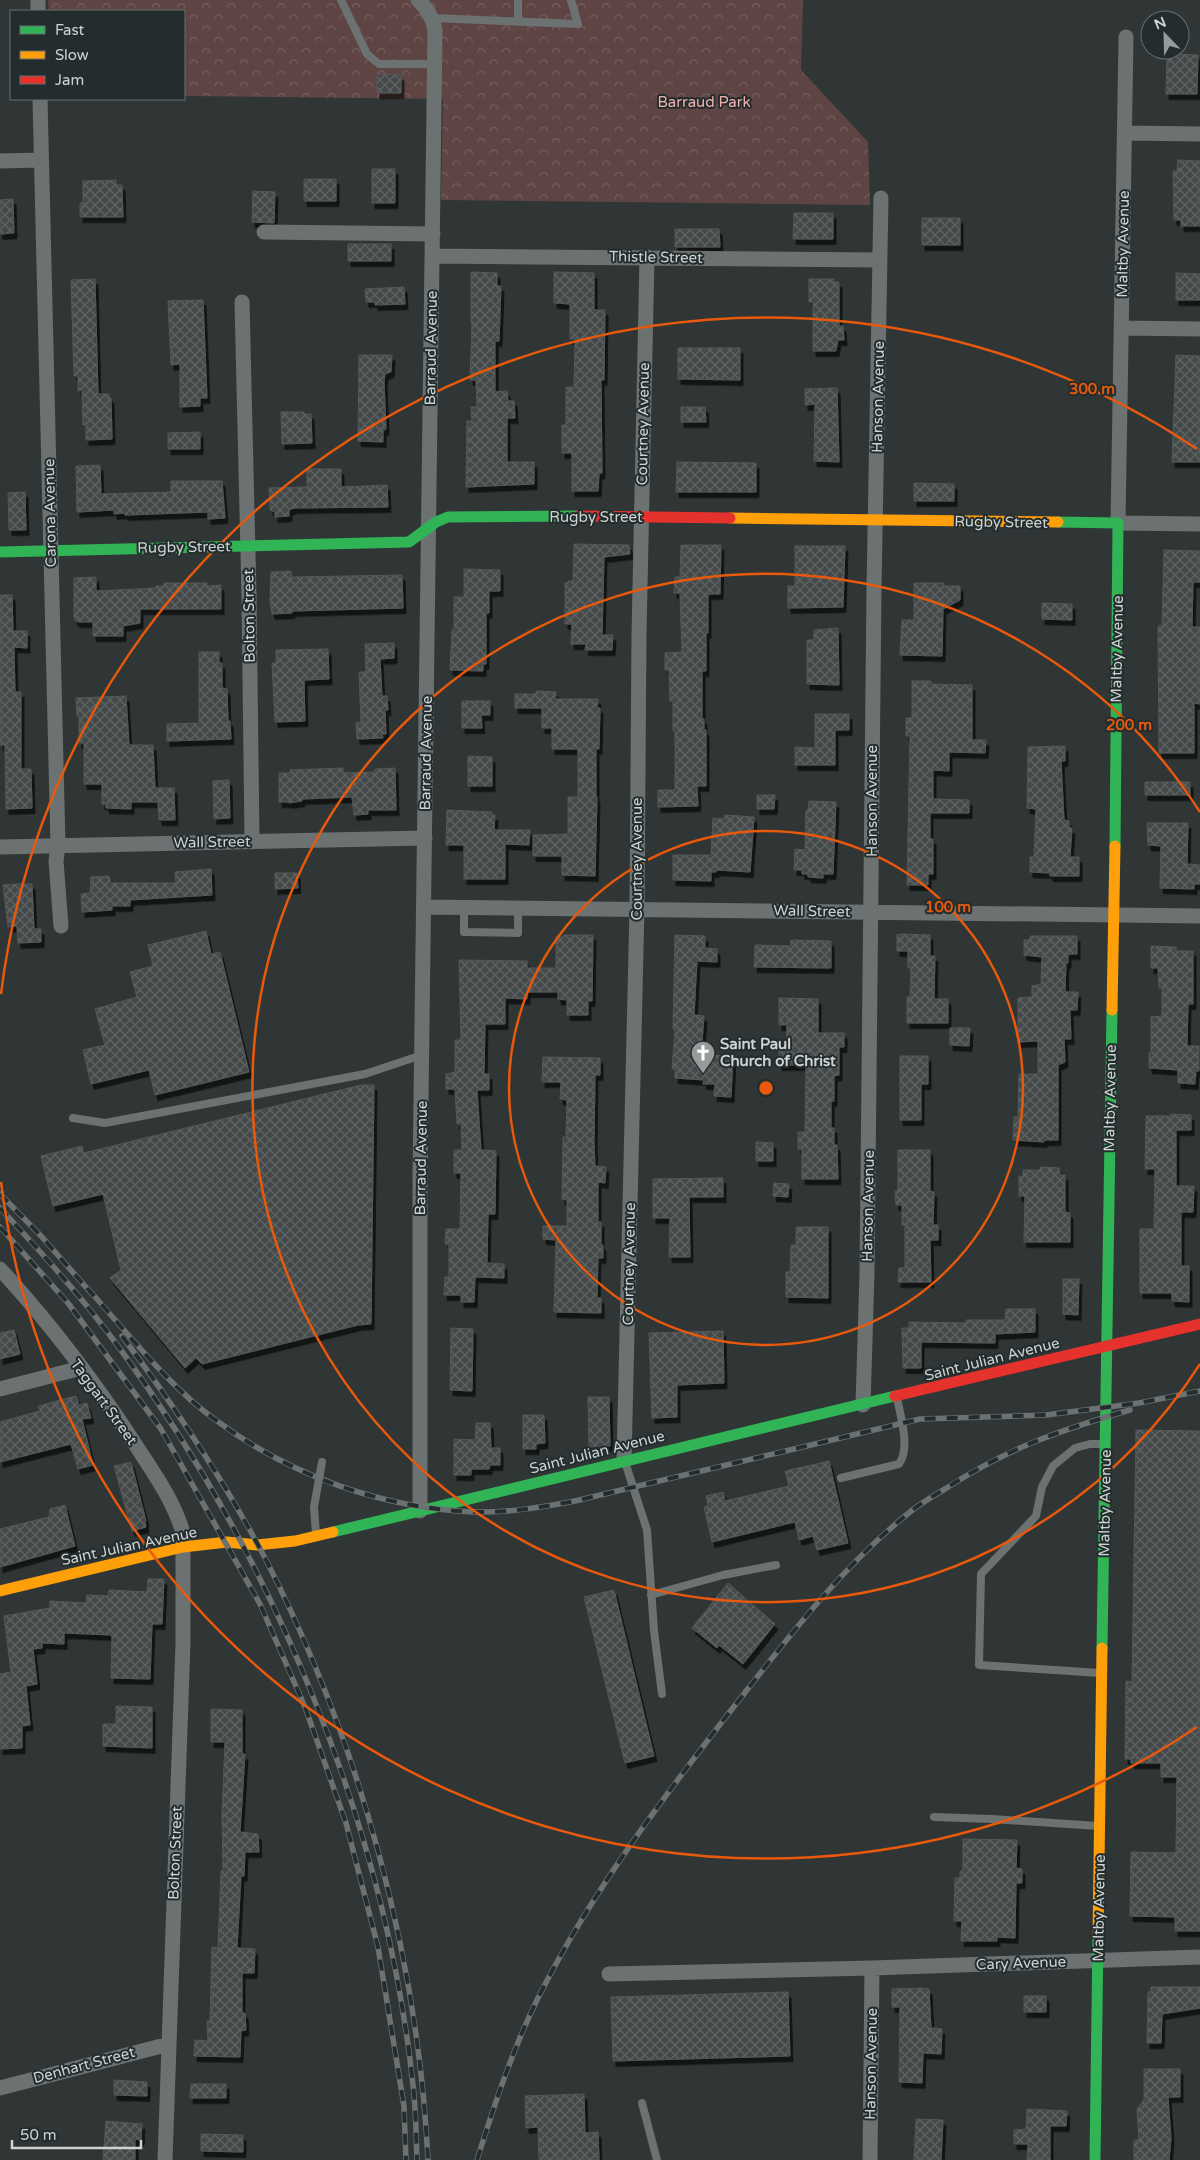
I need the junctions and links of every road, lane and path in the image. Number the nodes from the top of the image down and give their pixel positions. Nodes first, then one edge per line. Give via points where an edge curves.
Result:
1 (341, 0) edge
2 (418, 0) edge
3 (518, 0) edge
4 (571, 0) edge
5 (432, 18) junction
6 (518, 22) junction
7 (1126, 37) dead end
8 (435, 64) junction
9 (40, 100) edge
10 (1125, 133) junction
11 (1200, 134) edge
12 (42, 160) junction
13 (0, 161) edge
14 (881, 198) dead end
15 (264, 232) dead end
16 (433, 234) junction
17 (432, 256) junction
18 (647, 257) junction
19 (880, 260) junction
20 (242, 302) dead end
21 (1122, 328) junction
22 (1200, 329) edge
23 (641, 517) junction
24 (876, 521) junction
25 (1118, 523) junction
26 (1200, 524) edge
27 (429, 525) junction
28 (248, 546) junction
29 (50, 550) junction
30 (0, 552) edge
31 (425, 838) junction
32 (252, 840) junction
33 (58, 846) junction
34 (0, 847) edge
35 (424, 907) junction
36 (464, 907) junction
37 (518, 907) junction
38 (637, 908) junction
39 (872, 912) junction
40 (1114, 916) junction
41 (1200, 916) edge
42 (61, 926) dead end
43 (422, 1055) junction
44 (72, 1118) dead end
45 (0, 1269) edge
46 (1200, 1324) edge
47 (1106, 1347) junction
48 (81, 1368) junction
49 (0, 1388) edge
50 (897, 1397) junction
51 (863, 1405) junction
52 (1106, 1444) junction
53 (624, 1460) junction
54 (322, 1462) dead end
55 (841, 1478) dead end
56 (420, 1511) junction
57 (316, 1536) junction
58 (183, 1547) junction
59 (776, 1564) dead end
60 (0, 1591) edge
61 (652, 1595) junction
62 (1102, 1673) junction
63 (662, 1694) dead end
64 (934, 1818) dead end
65 (1100, 1826) junction
66 (1200, 1957) edge
67 (1098, 1960) junction
68 (872, 1968) junction
69 (609, 1974) dead end
70 (169, 2044) junction
71 (0, 2088) edge
72 (642, 2103) dead end
73 (164, 2160) edge
74 (657, 2160) edge
75 (870, 2160) edge
76 (1095, 2160) edge

1 - 8 lane via 367,54 379,64
2 - 5 street
3 - 6 lane
4 - 6 lane via 578,24
5 - 6 lane
5 - 8 street, Barraud Avenue
7 - 10 street, Maltby Avenue
8 - 16 street, Barraud Avenue
9 - 12 street, Carona Avenue
10 - 11 street
10 - 21 street, Maltby Avenue
12 - 13 street
12 - 29 street, Carona Avenue
14 - 19 street, Hanson Avenue
15 - 16 street
16 - 17 street, Barraud Avenue
17 - 18 street, Thistle Street
17 - 27 street, Barraud Avenue
18 - 19 street, Thistle Street
18 - 23 street, Courtney Avenue
19 - 24 street, Hanson Avenue
20 - 28 street, Bolton Street
21 - 22 street
21 - 25 street, Maltby Avenue
23 - 24 street, Rugby Street
23 - 27 street, Rugby Street via 448,517
23 - 38 street, Courtney Avenue
24 - 25 street, Rugby Street
24 - 39 street, Hanson Avenue
25 - 26 street, Rugby Street
25 - 40 street, Maltby Avenue
27 - 28 street, Rugby Street via 418,538 409,542
27 - 31 street, Barraud Avenue
28 - 29 street, Rugby Street
28 - 32 street, Bolton Street
29 - 30 street, Rugby Street
29 - 33 street, Carona Avenue
31 - 32 street, Wall Street
31 - 35 street, Barraud Avenue
32 - 33 street, Wall Street
33 - 34 street, Wall Street
33 - 42 street, Carona Avenue via 56,861
35 - 36 street, Wall Street
35 - 43 street, Barraud Avenue
36 - 37 street, Wall Street
36 - 37 lane via 464,932 518,933
37 - 38 street, Wall Street
38 - 39 street, Wall Street
38 - 53 street, Courtney Avenue
39 - 40 street, Wall Street
39 - 51 street, Hanson Avenue via 868,1273
40 - 41 street, Wall Street
40 - 47 street, Maltby Avenue
43 - 44 lane via 365,1074 105,1123
43 - 56 street, Barraud Avenue
45 - 48 street, Taggart Street
46 - 47 street, Saint Julian Avenue
47 - 50 street, Saint Julian Avenue
47 - 52 street, Maltby Avenue
48 - 49 street
48 - 58 street, Taggart Street via 155,1474 178,1516 184,1533
50 - 51 street, Saint Julian Avenue
50 - 55 lane via 904,1441 899,1464
51 - 53 street, Saint Julian Avenue
52 - 62 street, Maltby Avenue
52 - 62 lane via 1075,1448 1053,1466 1042,1487 1036,1516 981,1574 979,1656 979,1665
53 - 56 street, Saint Julian Avenue
53 - 61 lane via 647,1530
54 - 57 lane via 314,1507
56 - 57 street, Saint Julian Avenue
57 - 58 street, Saint Julian Avenue via 257,1545 227,1542
58 - 60 street, Saint Julian Avenue
58 - 70 street, Bolton Street via 183,1643
59 - 61 lane
61 - 63 lane
62 - 65 street, Maltby Avenue
64 - 65 lane
65 - 67 street, Maltby Avenue
66 - 67 street, Cary Avenue
67 - 68 street, Cary Avenue
67 - 76 street, Maltby Avenue
68 - 69 street, Cary Avenue
68 - 75 street, Hanson Avenue
70 - 71 street, Denhart Street
70 - 73 street, Bolton Street
72 - 74 lane

